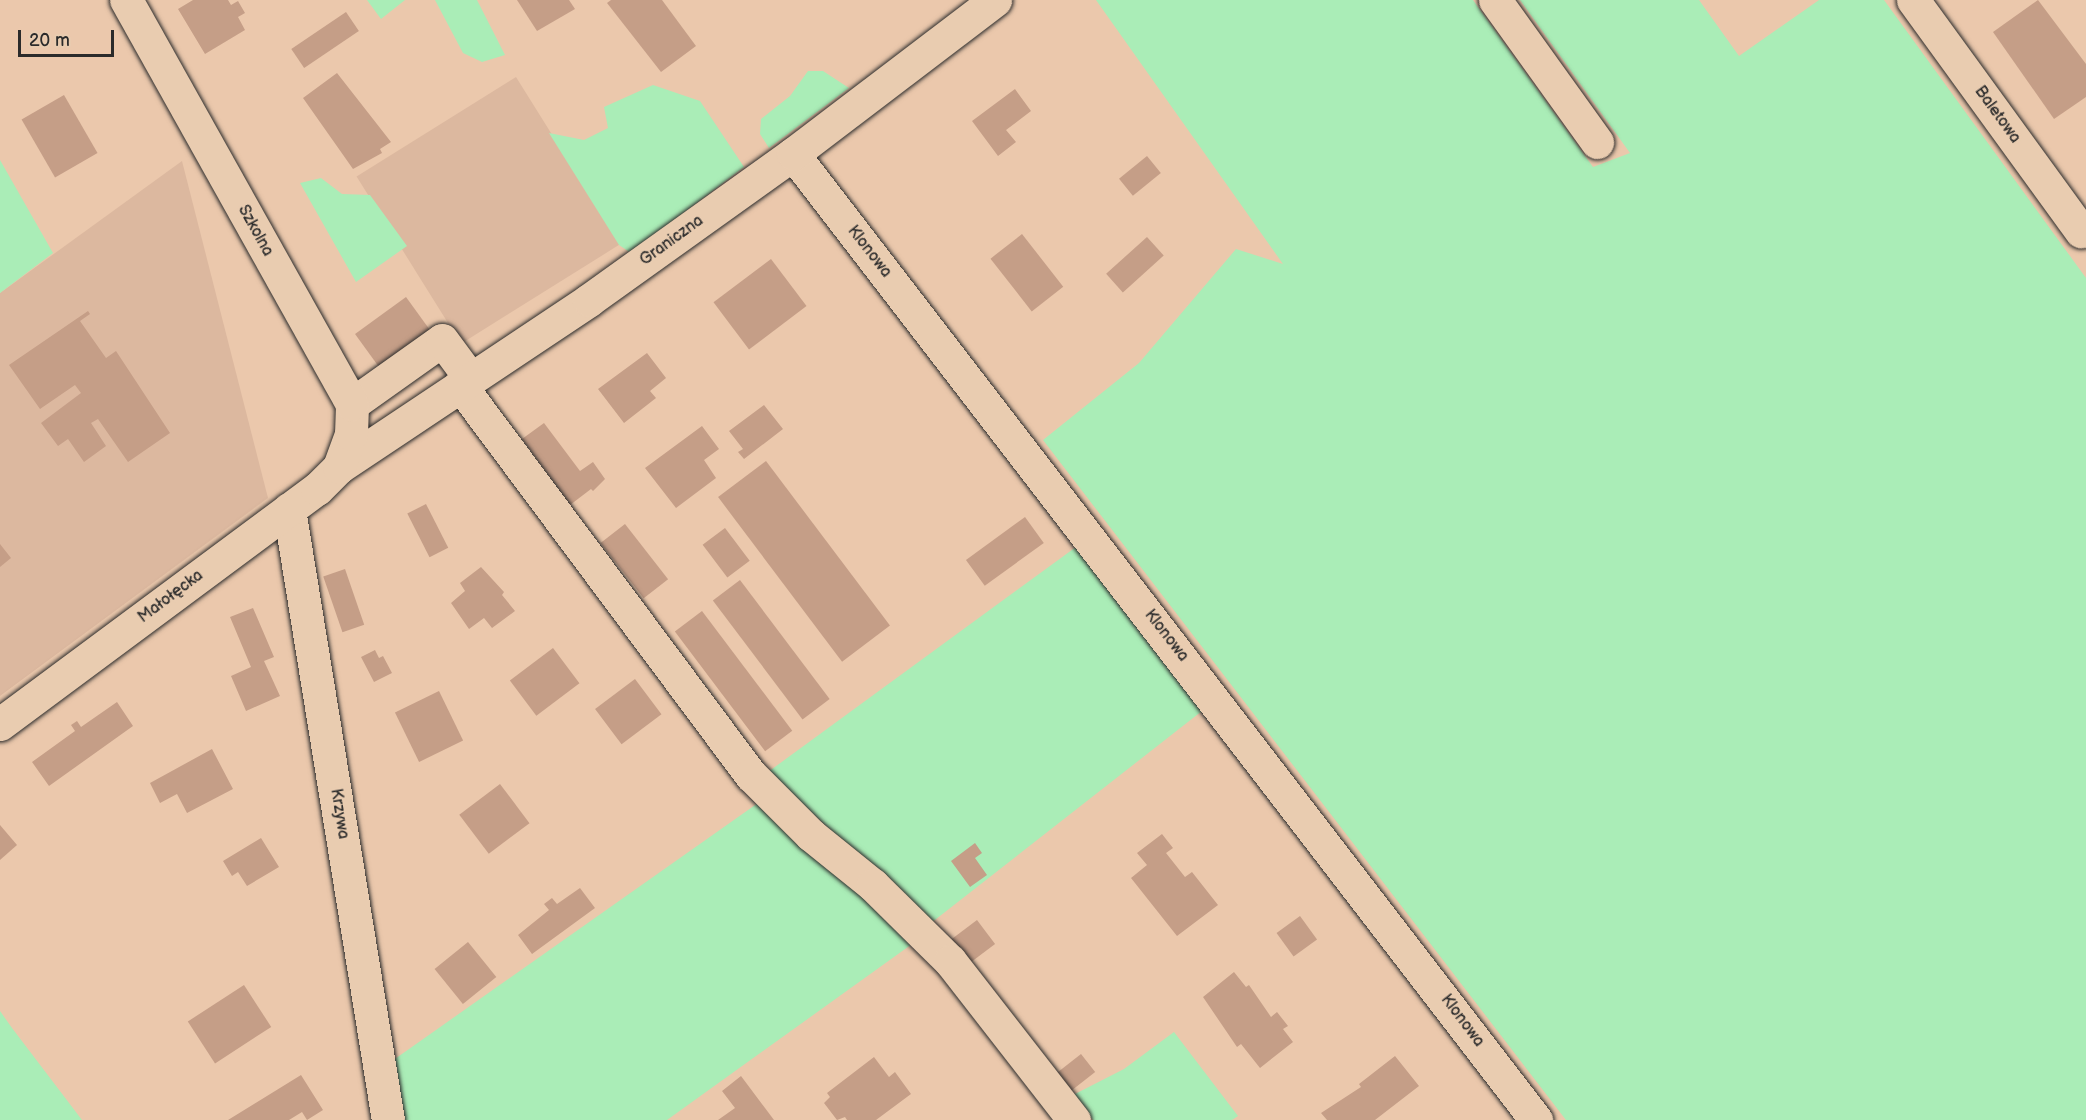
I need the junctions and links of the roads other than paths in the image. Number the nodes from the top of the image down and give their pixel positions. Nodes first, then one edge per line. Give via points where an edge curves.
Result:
1 (126, 0) edge
2 (995, 0) edge
3 (1495, 0) edge
4 (1913, 0) edge
5 (1598, 142) dead end
6 (794, 154) junction
7 (2081, 231) dead end
8 (465, 381) junction
9 (352, 404) junction
10 (339, 468) junction
11 (289, 509) junction
12 (0, 724) edge
13 (388, 1120) edge
14 (1074, 1120) edge
15 (1536, 1120) edge

1 - 9 street, Szkolna
2 - 6 street, Graniczna
3 - 5 street
4 - 7 street, Baletowa
6 - 8 street, Graniczna via 589,300
6 - 15 street, Klonowa
8 - 9 street via 442,340
8 - 10 street, Graniczna
8 - 14 street via 751,775 811,835 873,885 951,961
9 - 10 street via 351,434
10 - 11 street, Małołęcka
11 - 12 street, Małołęcka
11 - 13 street, Krzywa

